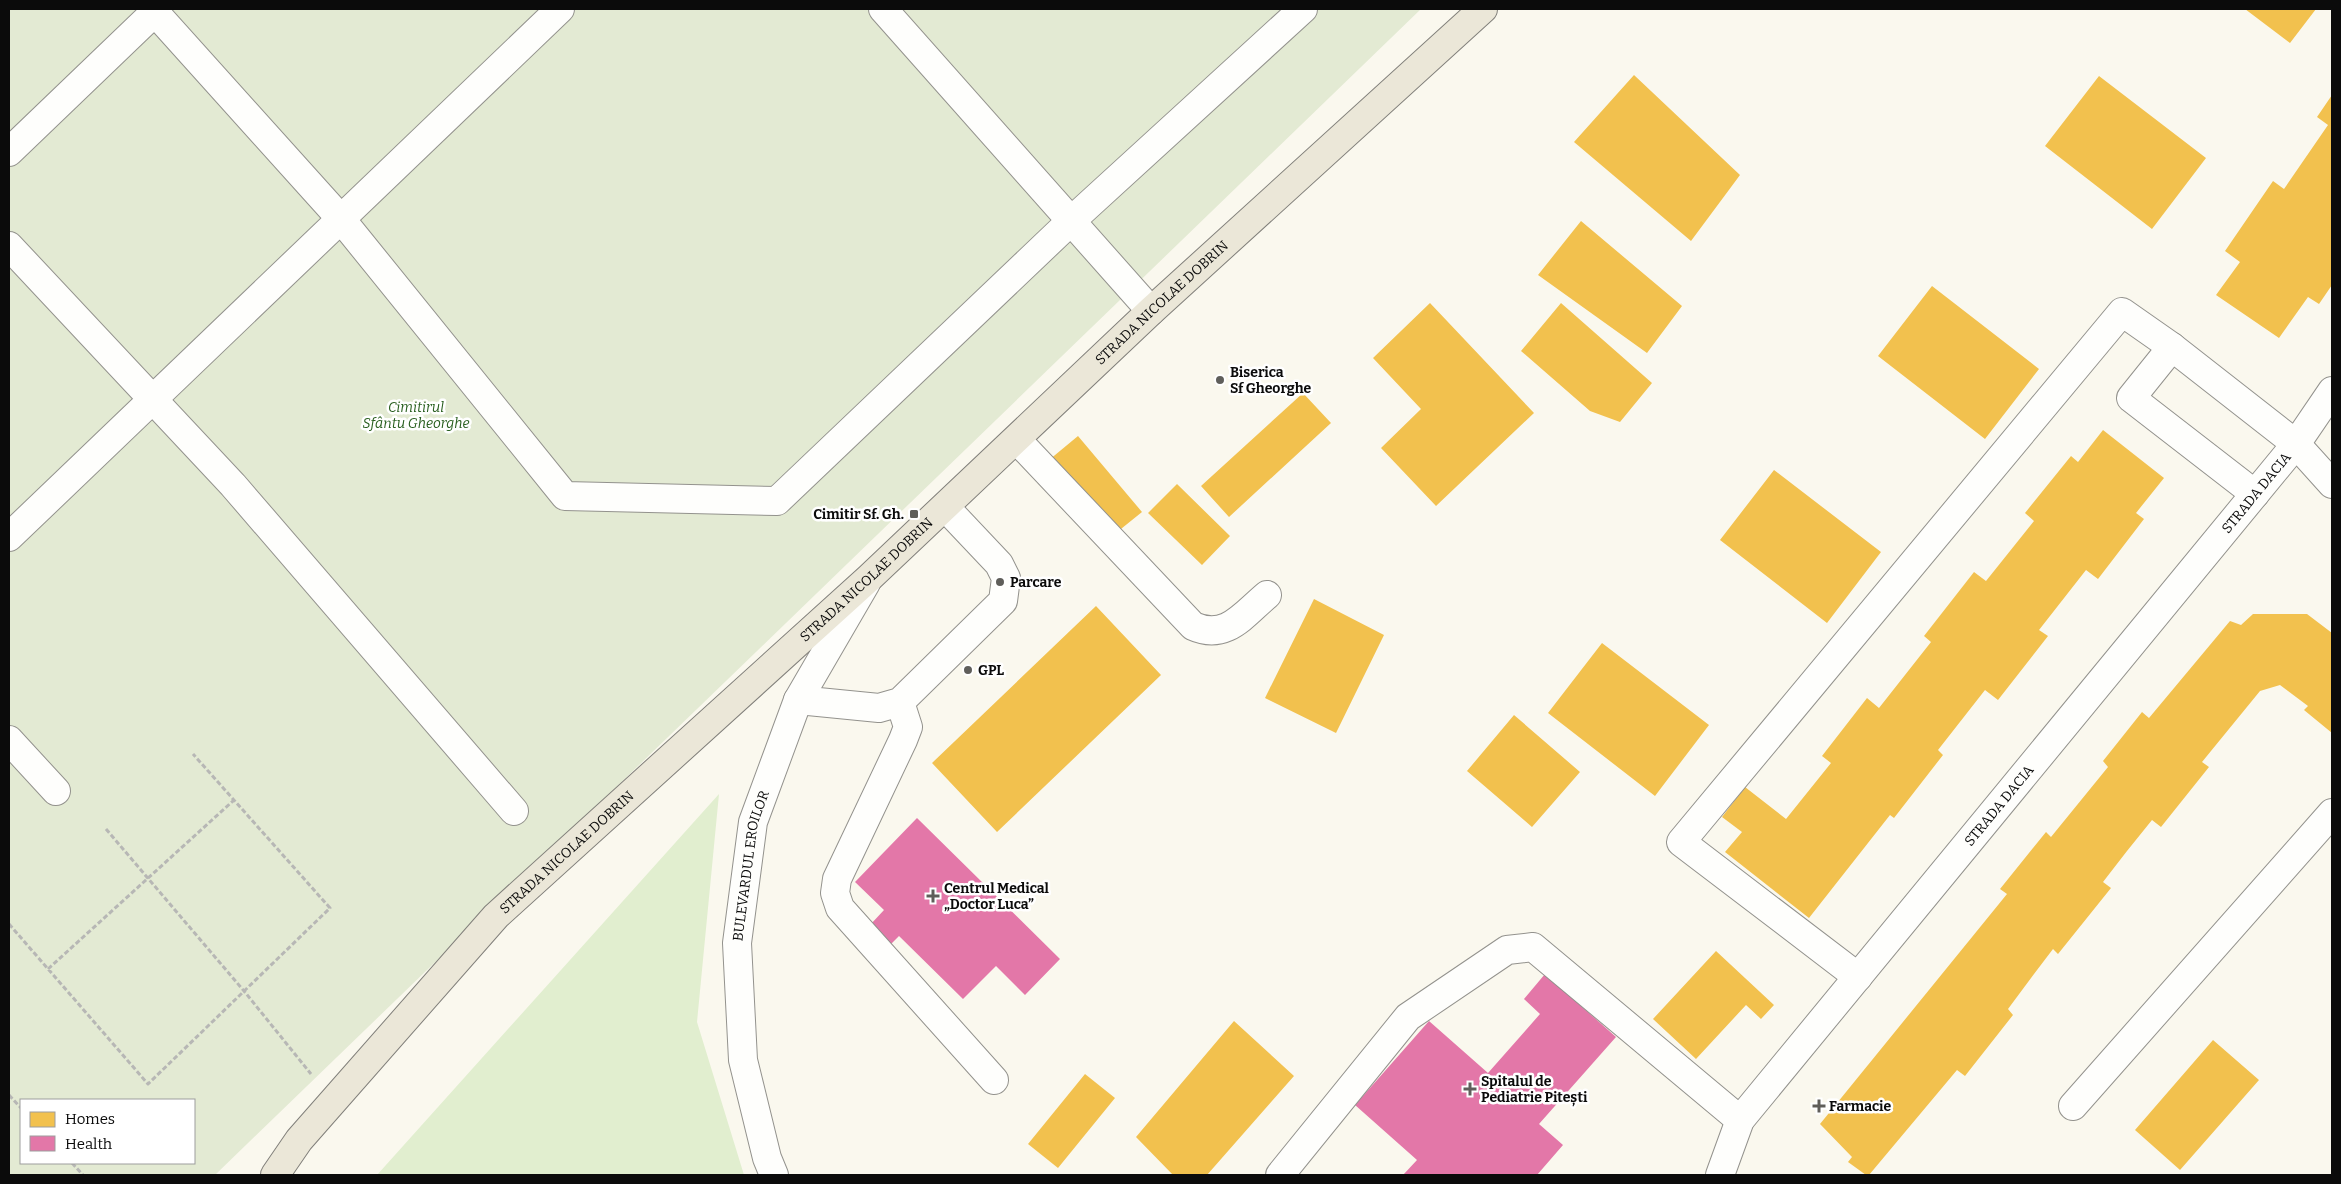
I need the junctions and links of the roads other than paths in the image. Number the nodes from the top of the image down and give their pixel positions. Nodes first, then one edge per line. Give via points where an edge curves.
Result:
1 (560, 9) edge
2 (883, 9) edge
3 (1303, 9) edge
4 (1483, 9) edge
5 (155, 10) edge
6 (9, 152) edge
7 (341, 219) junction
8 (1071, 221) junction
9 (9, 246) edge
10 (1151, 311) junction
11 (2172, 347) junction
12 (2332, 391) edge
13 (153, 399) junction
14 (1017, 440) junction
15 (2296, 444) junction
16 (2332, 484) edge
17 (2255, 494) junction
18 (946, 508) junction
19 (9, 537) edge
20 (870, 578) junction
21 (1267, 595) dead end
22 (798, 700) junction
23 (900, 702) junction
24 (9, 740) edge
25 (56, 791) dead end
26 (514, 811) dead end
27 (2332, 813) edge
28 (1858, 976) junction
29 (994, 1080) dead end
30 (2073, 1106) dead end
31 (1740, 1120) junction
32 (275, 1175) edge
33 (774, 1175) edge
34 (1280, 1175) edge
35 (1720, 1175) edge

1 - 7 street
2 - 8 street
3 - 8 street
4 - 10 main road, STRADA NICOLAE DOBRIN
5 - 6 street
5 - 7 street
7 - 8 street via 566,496 777,501
7 - 13 street
8 - 10 street
9 - 13 street
10 - 14 main road, STRADA NICOLAE DOBRIN
11 - 15 street
11 - 17 street via 2131,398
11 - 28 street via 2122,312 1681,842
12 - 15 street, STRADA DACIA
13 - 19 street
13 - 26 street via 233,485
14 - 18 main road, STRADA NICOLAE DOBRIN
14 - 21 street via 1193,626 1206,632 1224,630
15 - 16 street
15 - 17 street, STRADA DACIA
17 - 28 street, STRADA DACIA
18 - 20 main road, STRADA NICOLAE DOBRIN
18 - 23 street via 999,564 1006,578 1003,601
20 - 22 street, BULEVARDUL EROILOR
20 - 32 main road, STRADA NICOLAE DOBRIN via 496,916 299,1140
22 - 23 street via 879,708
22 - 33 street, BULEVARDUL EROILOR via 753,822 738,943 743,1060
23 - 29 street via 908,727 837,879 835,893 840,908
24 - 25 street
27 - 30 street
28 - 31 street, STRADA DACIA
31 - 34 street via 1533,947 1507,950 1408,1017
31 - 35 street, STRADA DACIA

